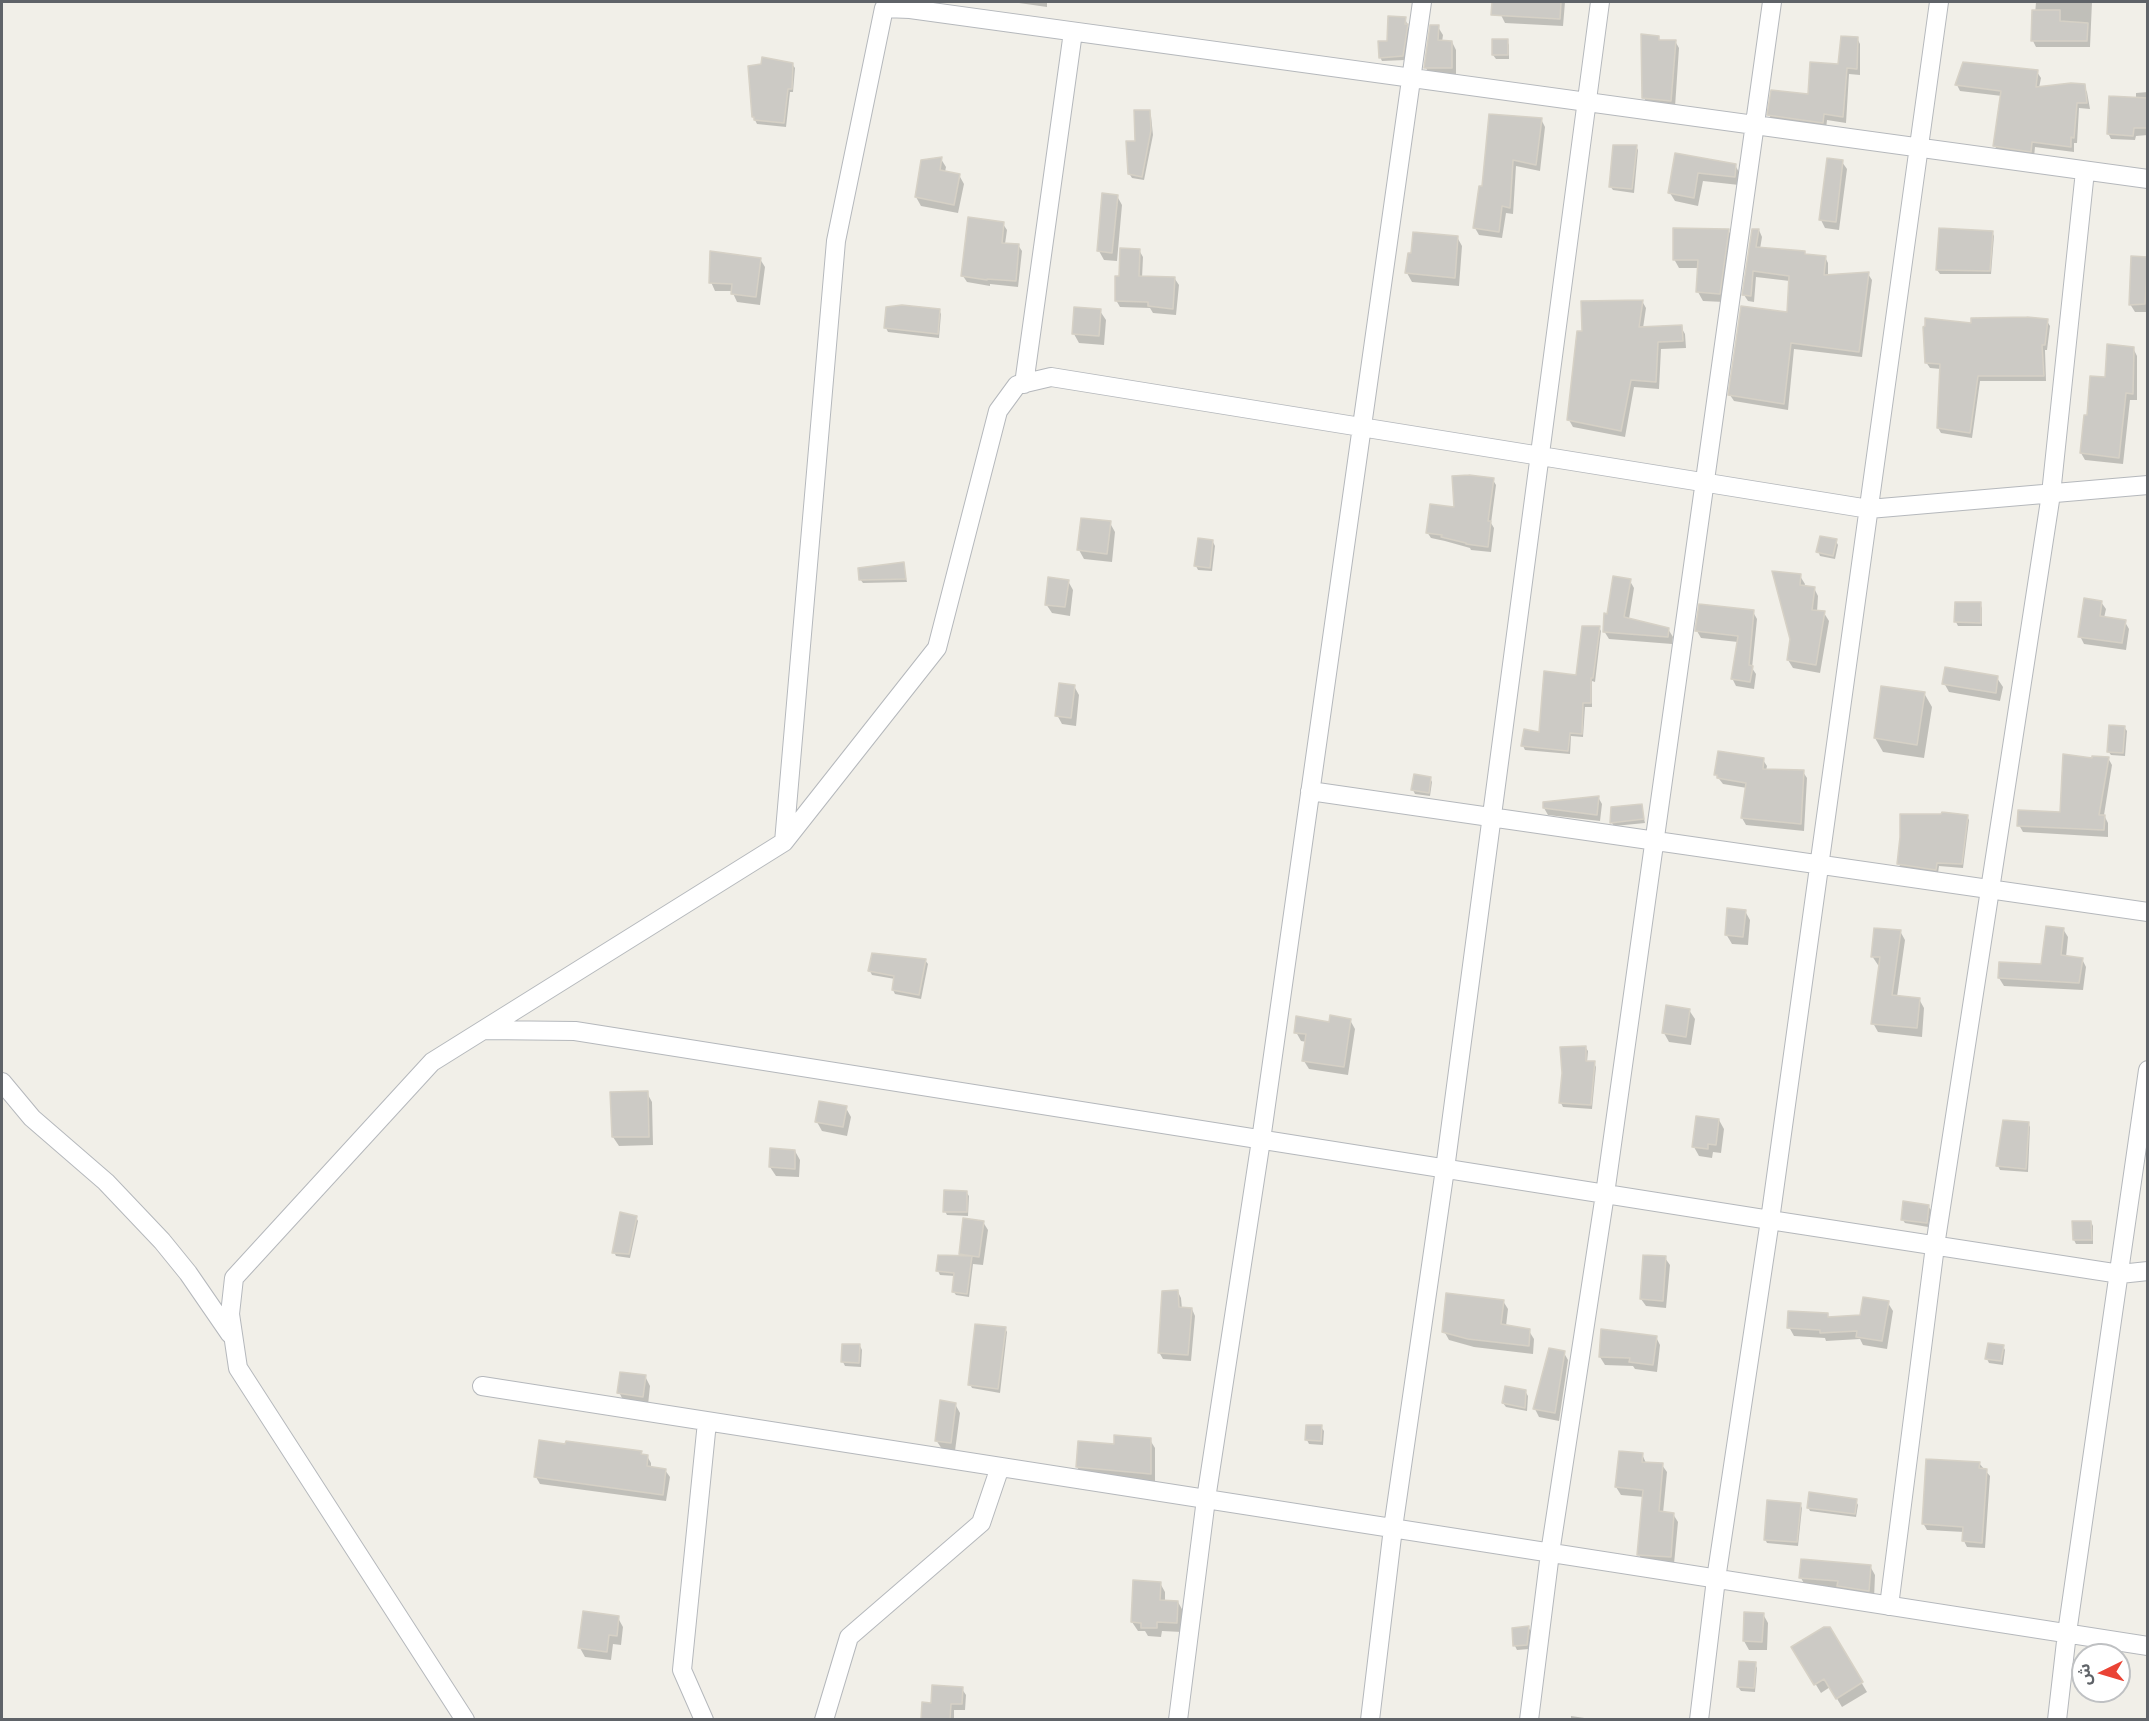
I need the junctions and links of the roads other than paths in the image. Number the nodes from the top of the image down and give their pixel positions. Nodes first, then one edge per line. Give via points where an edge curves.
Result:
1 (1422, 2) edge
2 (1600, 2) edge
3 (1772, 2) edge
4 (1939, 2) edge
5 (885, 5) edge
6 (1073, 32) junction
7 (1411, 79) junction
8 (1587, 103) junction
9 (1755, 126) junction
10 (1918, 149) junction
11 (2085, 171) junction
12 (2148, 179) edge
13 (1024, 384) junction
14 (1362, 427) junction
15 (1540, 455) junction
16 (1704, 481) junction
17 (2148, 485) edge
18 (2051, 494) junction
19 (1869, 509) junction
20 (1311, 792) junction
21 (1491, 818) junction
22 (1654, 841) junction
23 (784, 842) junction
24 (1820, 865) junction
25 (1990, 889) junction
26 (2148, 912) edge
27 (484, 1030) junction
28 (2148, 1070) edge
29 (2, 1082) edge
30 (1261, 1140) junction
31 (1445, 1169) junction
32 (1605, 1194) junction
33 (1770, 1220) junction
34 (1935, 1246) junction
35 (2148, 1271) edge
36 (2120, 1274) junction
37 (234, 1341) junction
38 (482, 1386) dead end
39 (707, 1422) junction
40 (1000, 1467) junction
41 (1206, 1499) junction
42 (1393, 1528) junction
43 (1550, 1553) junction
44 (1716, 1579) junction
45 (1889, 1606) junction
46 (2067, 1634) junction
47 (2148, 1646) edge
48 (465, 1719) edge
49 (704, 1719) edge
50 (824, 1719) edge
51 (1178, 1719) edge
52 (1370, 1719) edge
53 (1529, 1719) edge
54 (1699, 1719) edge
55 (2057, 1719) edge

1 - 7 street
2 - 8 street
3 - 9 street
4 - 10 street
5 - 6 street
5 - 23 street via 836,241
6 - 7 street
6 - 13 street
7 - 8 street
7 - 14 street
8 - 9 street
8 - 15 street
9 - 10 street
9 - 16 street
10 - 11 street
10 - 19 street
11 - 12 street
11 - 18 street
13 - 14 street via 1050,377
13 - 23 street via 1017,385 998,411 937,648
14 - 15 street
14 - 20 street
15 - 16 street
15 - 21 street
16 - 19 street
16 - 22 street
17 - 18 street
18 - 19 street
18 - 25 street
19 - 24 street
20 - 21 street
20 - 30 street
21 - 22 street
21 - 31 street
22 - 24 street
22 - 32 street
23 - 27 street
24 - 25 street
24 - 33 street
25 - 26 street
25 - 34 street
27 - 30 street via 575,1031
27 - 37 street via 432,1062 234,1278 230,1314
28 - 36 street
29 - 37 street via 32,1118 106,1182 162,1241
30 - 31 street
30 - 41 street
31 - 32 street
31 - 42 street
32 - 33 street
32 - 43 street
33 - 34 street
33 - 44 street
34 - 36 street
34 - 45 street
35 - 36 street
36 - 46 street
37 - 48 street via 238,1368
38 - 39 street
39 - 40 street
39 - 49 street via 682,1670
40 - 41 street
40 - 50 street via 981,1523 849,1637
41 - 42 street
41 - 51 street
42 - 43 street
42 - 52 street
43 - 44 street
43 - 53 street
44 - 45 street
44 - 54 street
45 - 46 street
46 - 47 street
46 - 55 street

